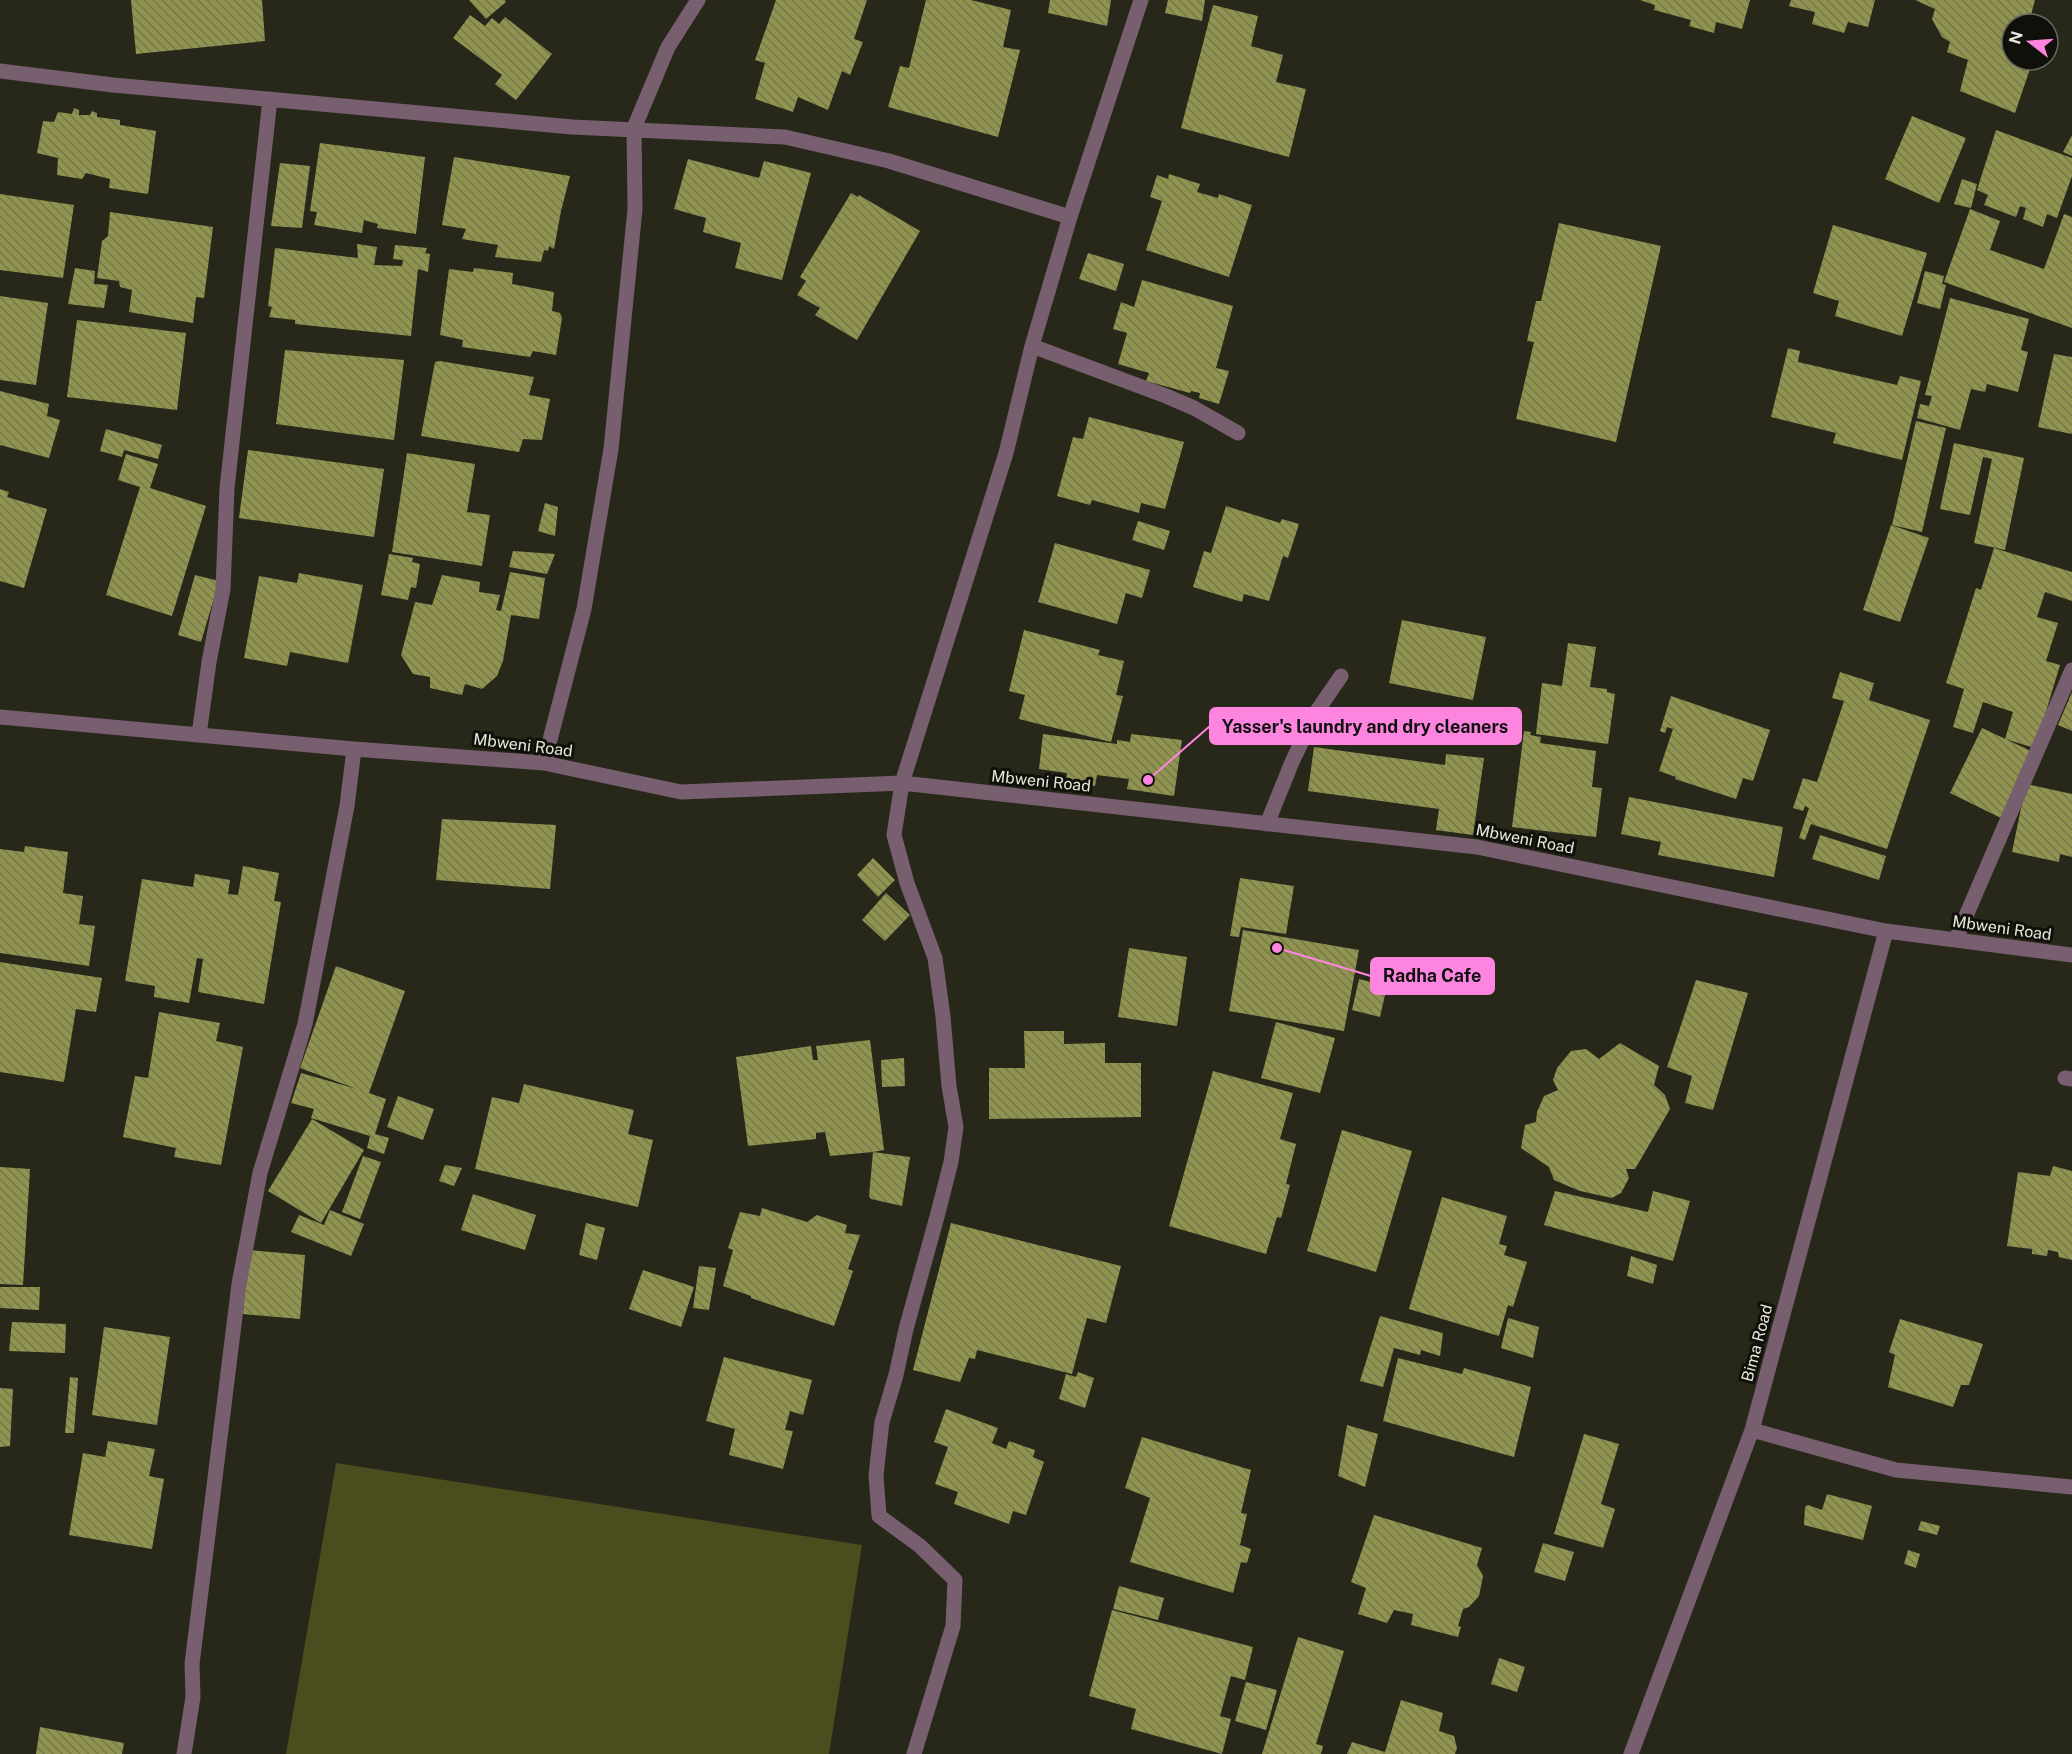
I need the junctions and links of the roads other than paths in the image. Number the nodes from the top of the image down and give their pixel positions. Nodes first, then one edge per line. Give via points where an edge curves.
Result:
1 (698, 0) edge
2 (1141, 0) edge
3 (0, 71) edge
4 (270, 99) junction
5 (634, 128) junction
6 (1070, 216) junction
7 (1032, 346) junction
8 (1238, 433) dead end
9 (2072, 670) edge
10 (1341, 675) dead end
11 (0, 717) edge
12 (199, 735) junction
13 (354, 748) junction
14 (544, 762) junction
15 (902, 783) junction
16 (1267, 824) junction
17 (1886, 931) junction
18 (1956, 939) junction
19 (2072, 956) edge
20 (1752, 1430) junction
21 (2072, 1487) edge
22 (184, 1754) edge
23 (914, 1754) edge
24 (1631, 1754) edge

1 - 5 street via 668,47
2 - 6 street
3 - 4 street
4 - 5 street via 572,127
4 - 12 street via 227,488 223,589
5 - 6 street via 785,137 889,160
5 - 14 street via 635,209 611,449 584,609
6 - 7 street
7 - 8 street via 1166,396
7 - 15 street via 1006,453
9 - 18 street
10 - 16 street via 1315,714
11 - 12 street, Mbweni Road
12 - 13 street, Mbweni Road
13 - 14 street, Mbweni Road
13 - 22 street via 347,807 305,1024 260,1173 239,1284 192,1664 194,1697
14 - 15 street, Mbweni Road via 681,792
15 - 16 street, Mbweni Road
15 - 23 street via 894,835 934,958 956,1127 951,1162 882,1422 876,1474 879,1516 920,1546 955,1580 953,1626
16 - 17 street, Mbweni Road via 1477,847
17 - 18 street, Mbweni Road
17 - 20 street, Bima Road
18 - 19 street, Mbweni Road
20 - 21 street via 1896,1470
20 - 24 street, Bima Road

